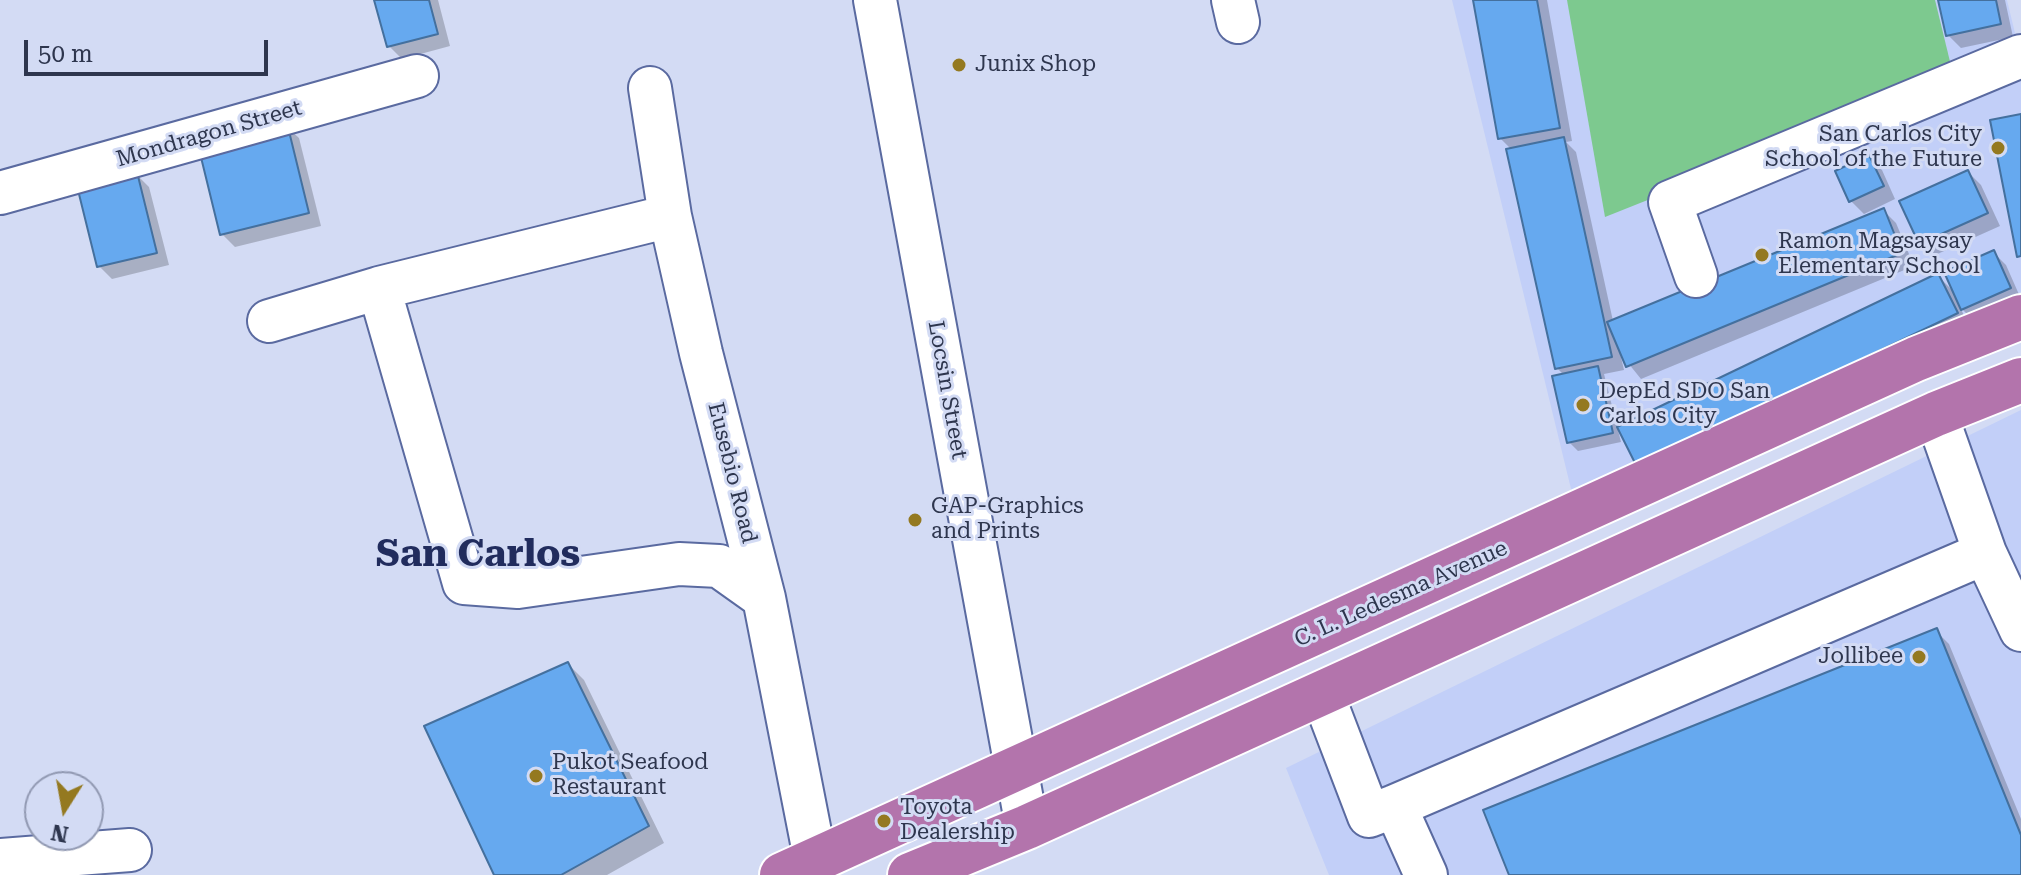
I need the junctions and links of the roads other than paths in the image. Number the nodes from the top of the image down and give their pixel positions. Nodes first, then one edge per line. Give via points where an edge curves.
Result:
1 (875, 0) edge
2 (2021, 56) edge
3 (417, 76) dead end
4 (650, 88) dead end
5 (0, 193) edge
6 (670, 216) junction
7 (1696, 276) dead end
8 (379, 288) junction
9 (2021, 317) edge
10 (269, 321) dead end
11 (2021, 380) edge
12 (1936, 414) junction
13 (1985, 553) junction
14 (764, 598) junction
15 (2021, 630) edge
16 (1322, 693) junction
17 (1016, 768) junction
18 (1395, 806) junction
19 (1027, 827) junction
20 (130, 850) dead end
21 (0, 860) edge
22 (799, 866) edge
23 (910, 875) edge
24 (1426, 875) edge

1 - 17 street, Locsin Street
2 - 7 street via 1670,202
3 - 5 street, Mondragon Street
4 - 6 street, Eusebio Road
6 - 8 street
6 - 14 street, Eusebio Road
8 - 10 street
8 - 14 street via 464,583 518,587 679,564 719,566
9 - 17 highway, C. L. Ledesma Avenue via 1916,359
11 - 12 highway
12 - 13 street
12 - 16 highway
13 - 15 street
13 - 18 street
14 - 22 street, Eusebio Road
16 - 18 street via 1369,816
16 - 19 highway
17 - 19 street, Locsin Street
17 - 22 highway, C. L. Ledesma Avenue
18 - 24 street
19 - 23 highway
20 - 21 street

